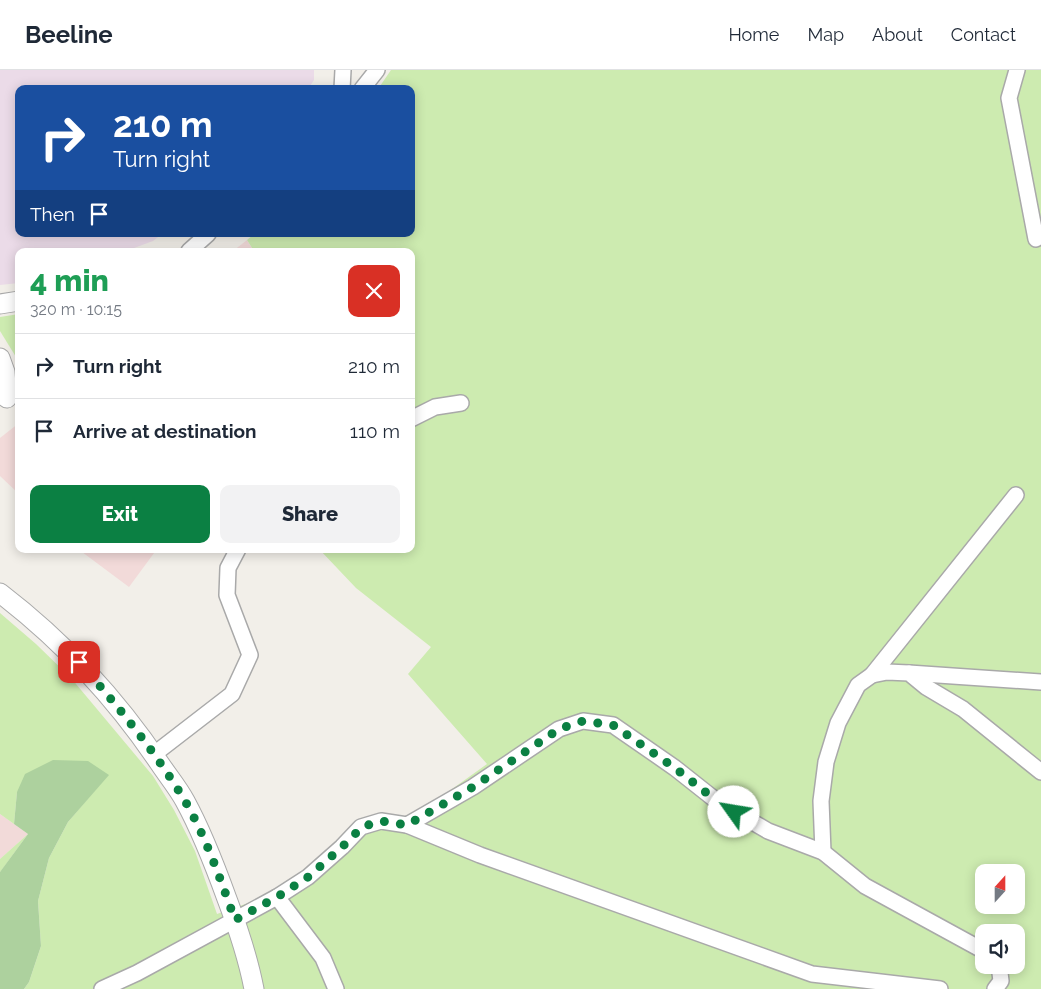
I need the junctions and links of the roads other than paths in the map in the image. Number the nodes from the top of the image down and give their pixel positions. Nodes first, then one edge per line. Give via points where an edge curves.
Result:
1 (343, 70) edge
2 (377, 70) edge
3 (1017, 70) edge
4 (342, 85) edge
5 (365, 85) edge
6 (205, 237) edge
7 (1036, 239) dead end
8 (192, 248) edge
9 (15, 302) edge
10 (0, 304) edge
11 (0, 358) edge
12 (9, 397) edge
13 (461, 403) dead end
14 (415, 417) edge
15 (1016, 495) dead end
16 (236, 553) edge
17 (0, 593) edge
18 (909, 673) junction
19 (872, 675) junction
20 (1041, 682) edge
21 (153, 754) junction
22 (1041, 772) edge
23 (407, 825) junction
24 (823, 852) junction
25 (277, 897) junction
26 (235, 920) junction
27 (975, 946) edge
28 (1000, 974) edge
29 (102, 989) edge
30 (254, 989) edge
31 (336, 989) edge
32 (940, 989) edge
33 (995, 989) edge

1 - 4 street
2 - 5 street
3 - 7 street via 1009,98
6 - 8 street
9 - 10 street
11 - 12 street
13 - 14 street via 435,407
15 - 19 street
16 - 21 street via 228,568 227,595 250,655 232,694
17 - 21 street via 79,662 123,711
18 - 19 street
18 - 20 street
18 - 22 street via 963,709
19 - 24 street via 858,685 838,723 826,762 821,801
21 - 26 street via 185,801
23 - 24 street via 473,787 559,729 583,721 613,725 718,802 768,831
23 - 25 street via 381,821 362,827 308,877
23 - 32 street via 480,855 812,974
24 - 27 street via 866,886
25 - 26 street
25 - 31 street via 324,958
26 - 29 street
26 - 30 street
28 - 33 street via 1001,981

